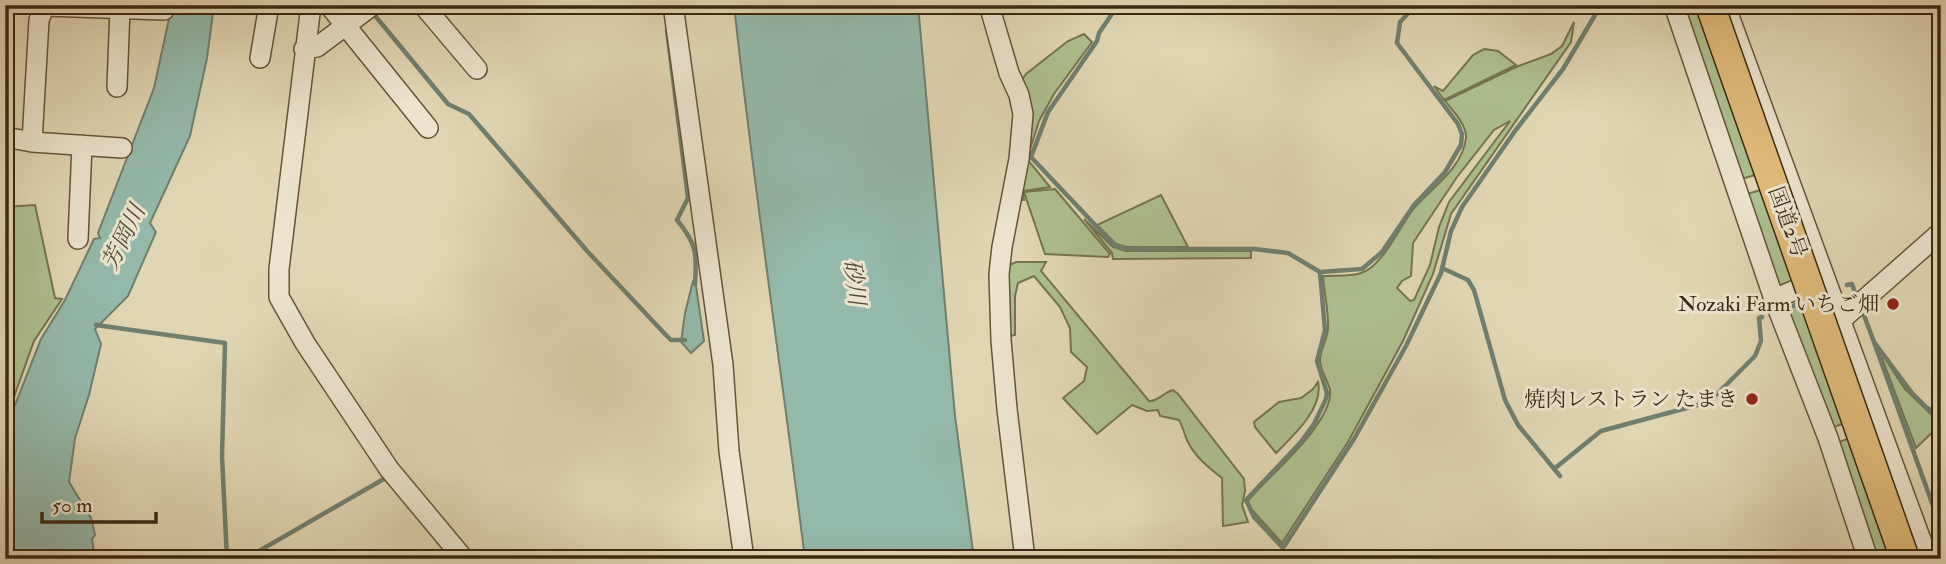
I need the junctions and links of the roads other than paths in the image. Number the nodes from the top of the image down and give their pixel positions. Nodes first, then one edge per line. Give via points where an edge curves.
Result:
1 (269, 5) edge
2 (311, 5) edge
3 (373, 5) edge
4 (423, 5) edge
5 (673, 5) edge
6 (989, 5) edge
7 (1674, 5) edge
8 (1710, 5) edge
9 (1725, 5) edge
10 (45, 6) edge
11 (120, 8) junction
12 (164, 10) dead end
13 (338, 17) edge
14 (310, 48) junction
15 (260, 58) dead end
16 (477, 69) dead end
17 (117, 87) dead end
18 (428, 128) dead end
19 (5, 137) edge
20 (32, 142) junction
21 (82, 145) junction
22 (122, 148) dead end
23 (1784, 169) junction
24 (1738, 188) junction
25 (1941, 232) edge
26 (78, 239) dead end
27 (1824, 278) junction
28 (1774, 299) junction
29 (1840, 320) junction
30 (1877, 423) junction
31 (1828, 438) junction
32 (464, 559) edge
33 (744, 559) edge
34 (1026, 559) edge
35 (1868, 559) edge
36 (1905, 559) edge
37 (1928, 559) edge

1 - 15 street
2 - 14 street
3 - 13 street
4 - 16 street
5 - 33 street via 721,351
6 - 34 street via 1023,114 1020,159 999,274 1007,410
7 - 24 street
8 - 36 highway, 国道2号, bridge
9 - 23 street
10 - 11 street
10 - 20 street via 39,20
11 - 12 street
11 - 17 street
13 - 14 street
13 - 18 street
14 - 32 street via 279,297 389,469
19 - 20 street
20 - 21 street
21 - 22 street
21 - 26 street
23 - 24 street
23 - 27 street
24 - 28 street
25 - 29 street
27 - 28 street
27 - 29 street
28 - 31 street
29 - 30 street
30 - 31 street
30 - 37 street
31 - 35 street

